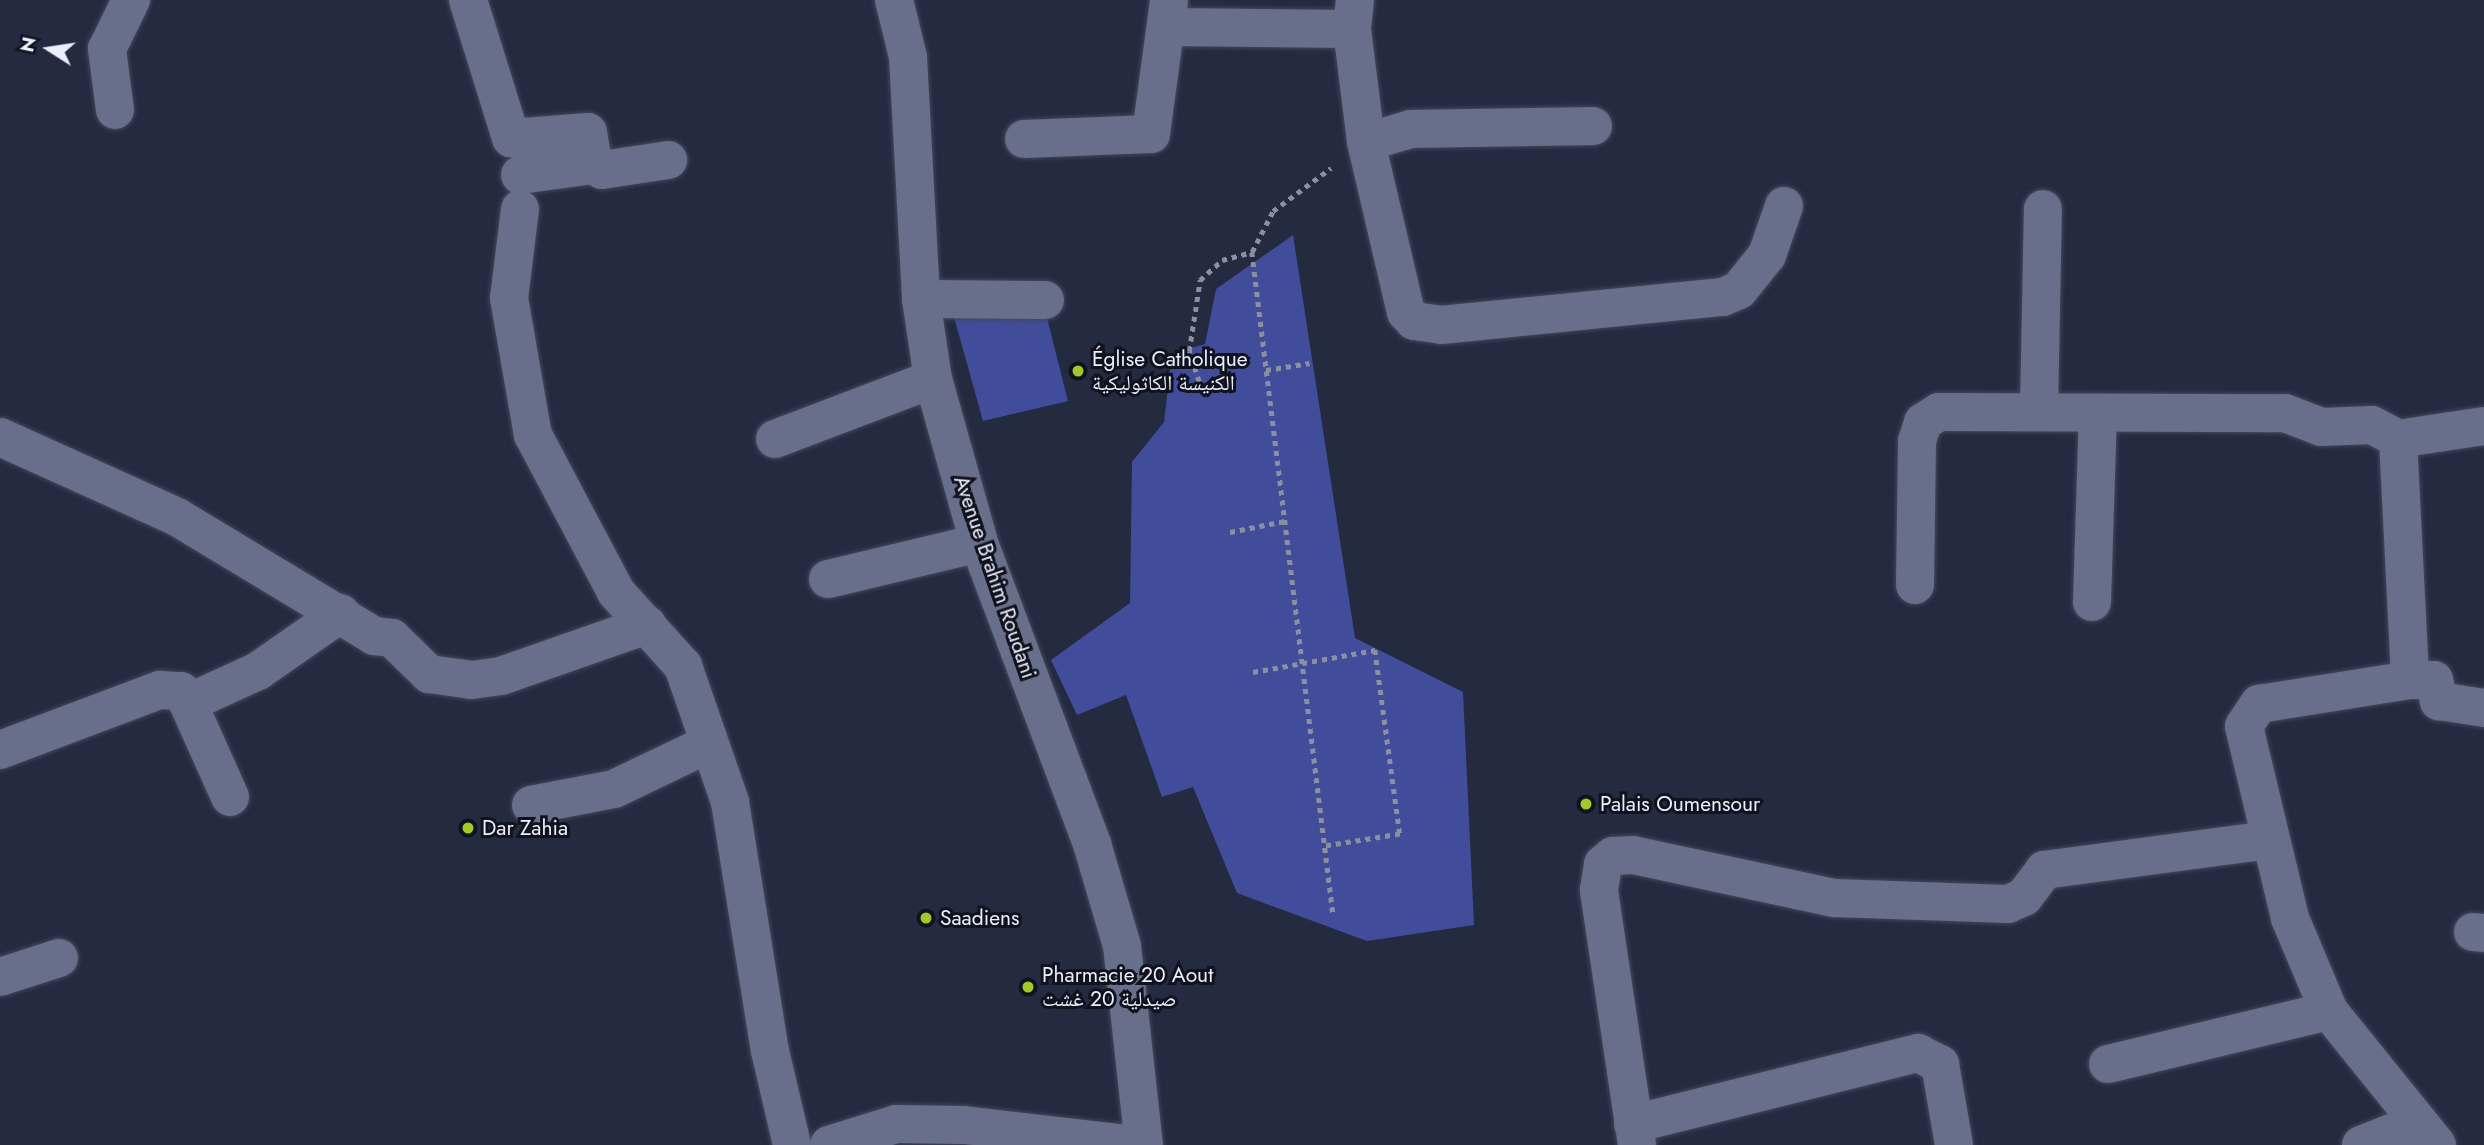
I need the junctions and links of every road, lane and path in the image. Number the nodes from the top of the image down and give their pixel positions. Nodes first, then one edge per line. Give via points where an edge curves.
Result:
1 (131, 0) edge
2 (468, 0) edge
3 (894, 0) edge
4 (1168, 13) edge
5 (1354, 15) edge
6 (115, 110) dead end
7 (1593, 126) dead end
8 (1024, 139) dead end
9 (1366, 142) junction
10 (668, 160) dead end
11 (593, 165) junction
12 (1784, 206) dead end
13 (2043, 209) dead end
14 (1252, 252) junction
15 (921, 299) junction
16 (1045, 300) dead end
17 (1309, 363) dead end
18 (1266, 370) junction
19 (933, 379) junction
20 (1202, 391) dead end
21 (2039, 412) junction
22 (2098, 413) junction
23 (2484, 426) edge
24 (0, 438) edge
25 (775, 439) dead end
26 (2398, 439) junction
27 (1285, 521) junction
28 (1230, 532) dead end
29 (979, 543) junction
30 (828, 579) dead end
31 (1915, 585) dead end
32 (2092, 602) dead end
33 (341, 613) junction
34 (647, 625) junction
35 (1302, 666) junction
36 (1253, 672) dead end
37 (2410, 680) junction
38 (188, 703) junction
39 (2484, 708) edge
40 (708, 744) junction
41 (0, 750) edge
42 (230, 797) dead end
43 (531, 805) dead end
44 (2268, 840) junction
45 (1325, 846) junction
46 (1333, 914) dead end
47 (59, 958) dead end
48 (0, 977) edge
49 (2329, 1010) junction
50 (2108, 1063) dead end
51 (2428, 1134) edge
52 (1635, 1135) edge
53 (792, 1145) edge
54 (829, 1145) edge
55 (1137, 1145) edge
56 (1144, 1145) edge
57 (1954, 1145) edge
58 (2361, 1145) edge

1 - 6 street via 107,49
2 - 11 street via 510,138 588,132
3 - 15 street, Avenue Brahim Roudani via 908,57
4 - 5 street
4 - 8 street via 1151,134
5 - 9 street
7 - 9 street via 1411,129
9 - 12 street via 1406,312 1422,324 1723,297 1739,290 1768,255
9 - 14 path via 1273,211
10 - 11 street via 602,170
11 - 34 street via 520,192 509,299 533,435 616,592
13 - 21 street
14 - 18 path
14 - 20 path via 1222,260 1200,280 1189,351
15 - 16 street
15 - 19 street, Avenue Brahim Roudani
17 - 18 path
18 - 27 path
19 - 25 street
19 - 29 street, Avenue Brahim Roudani
21 - 22 street
21 - 31 street via 1939,412 1923,422 1917,441
22 - 26 street via 2284,413 2321,427 2372,425
22 - 32 street
23 - 26 street
24 - 33 street via 177,517
26 - 37 street
27 - 28 path
27 - 35 path
29 - 30 street
29 - 56 street, Avenue Brahim Roudani via 1092,844 1122,946
33 - 34 street via 374,636 392,638 429,674 472,680
33 - 38 street via 258,671
34 - 40 street via 683,666
35 - 36 path
35 - 45 path
35 - 45 path via 1375,650 1400,834
37 - 39 street via 2434,680 2439,701
37 - 44 street via 2259,704 2249,713 2244,726
38 - 41 street via 181,691 160,690
38 - 42 street
40 - 43 street via 614,789
40 - 53 street via 741,854 770,1051
44 - 49 street via 2290,918
44 - 52 street via 2044,870 2024,897 2008,904 1834,898 1633,855 1612,856 1603,864 1599,890
45 - 46 path
47 - 48 street
49 - 50 street
49 - 51 street
51 - 58 street
52 - 57 street via 1918,1053 1940,1064
54 - 55 street via 896,1124 964,1125

